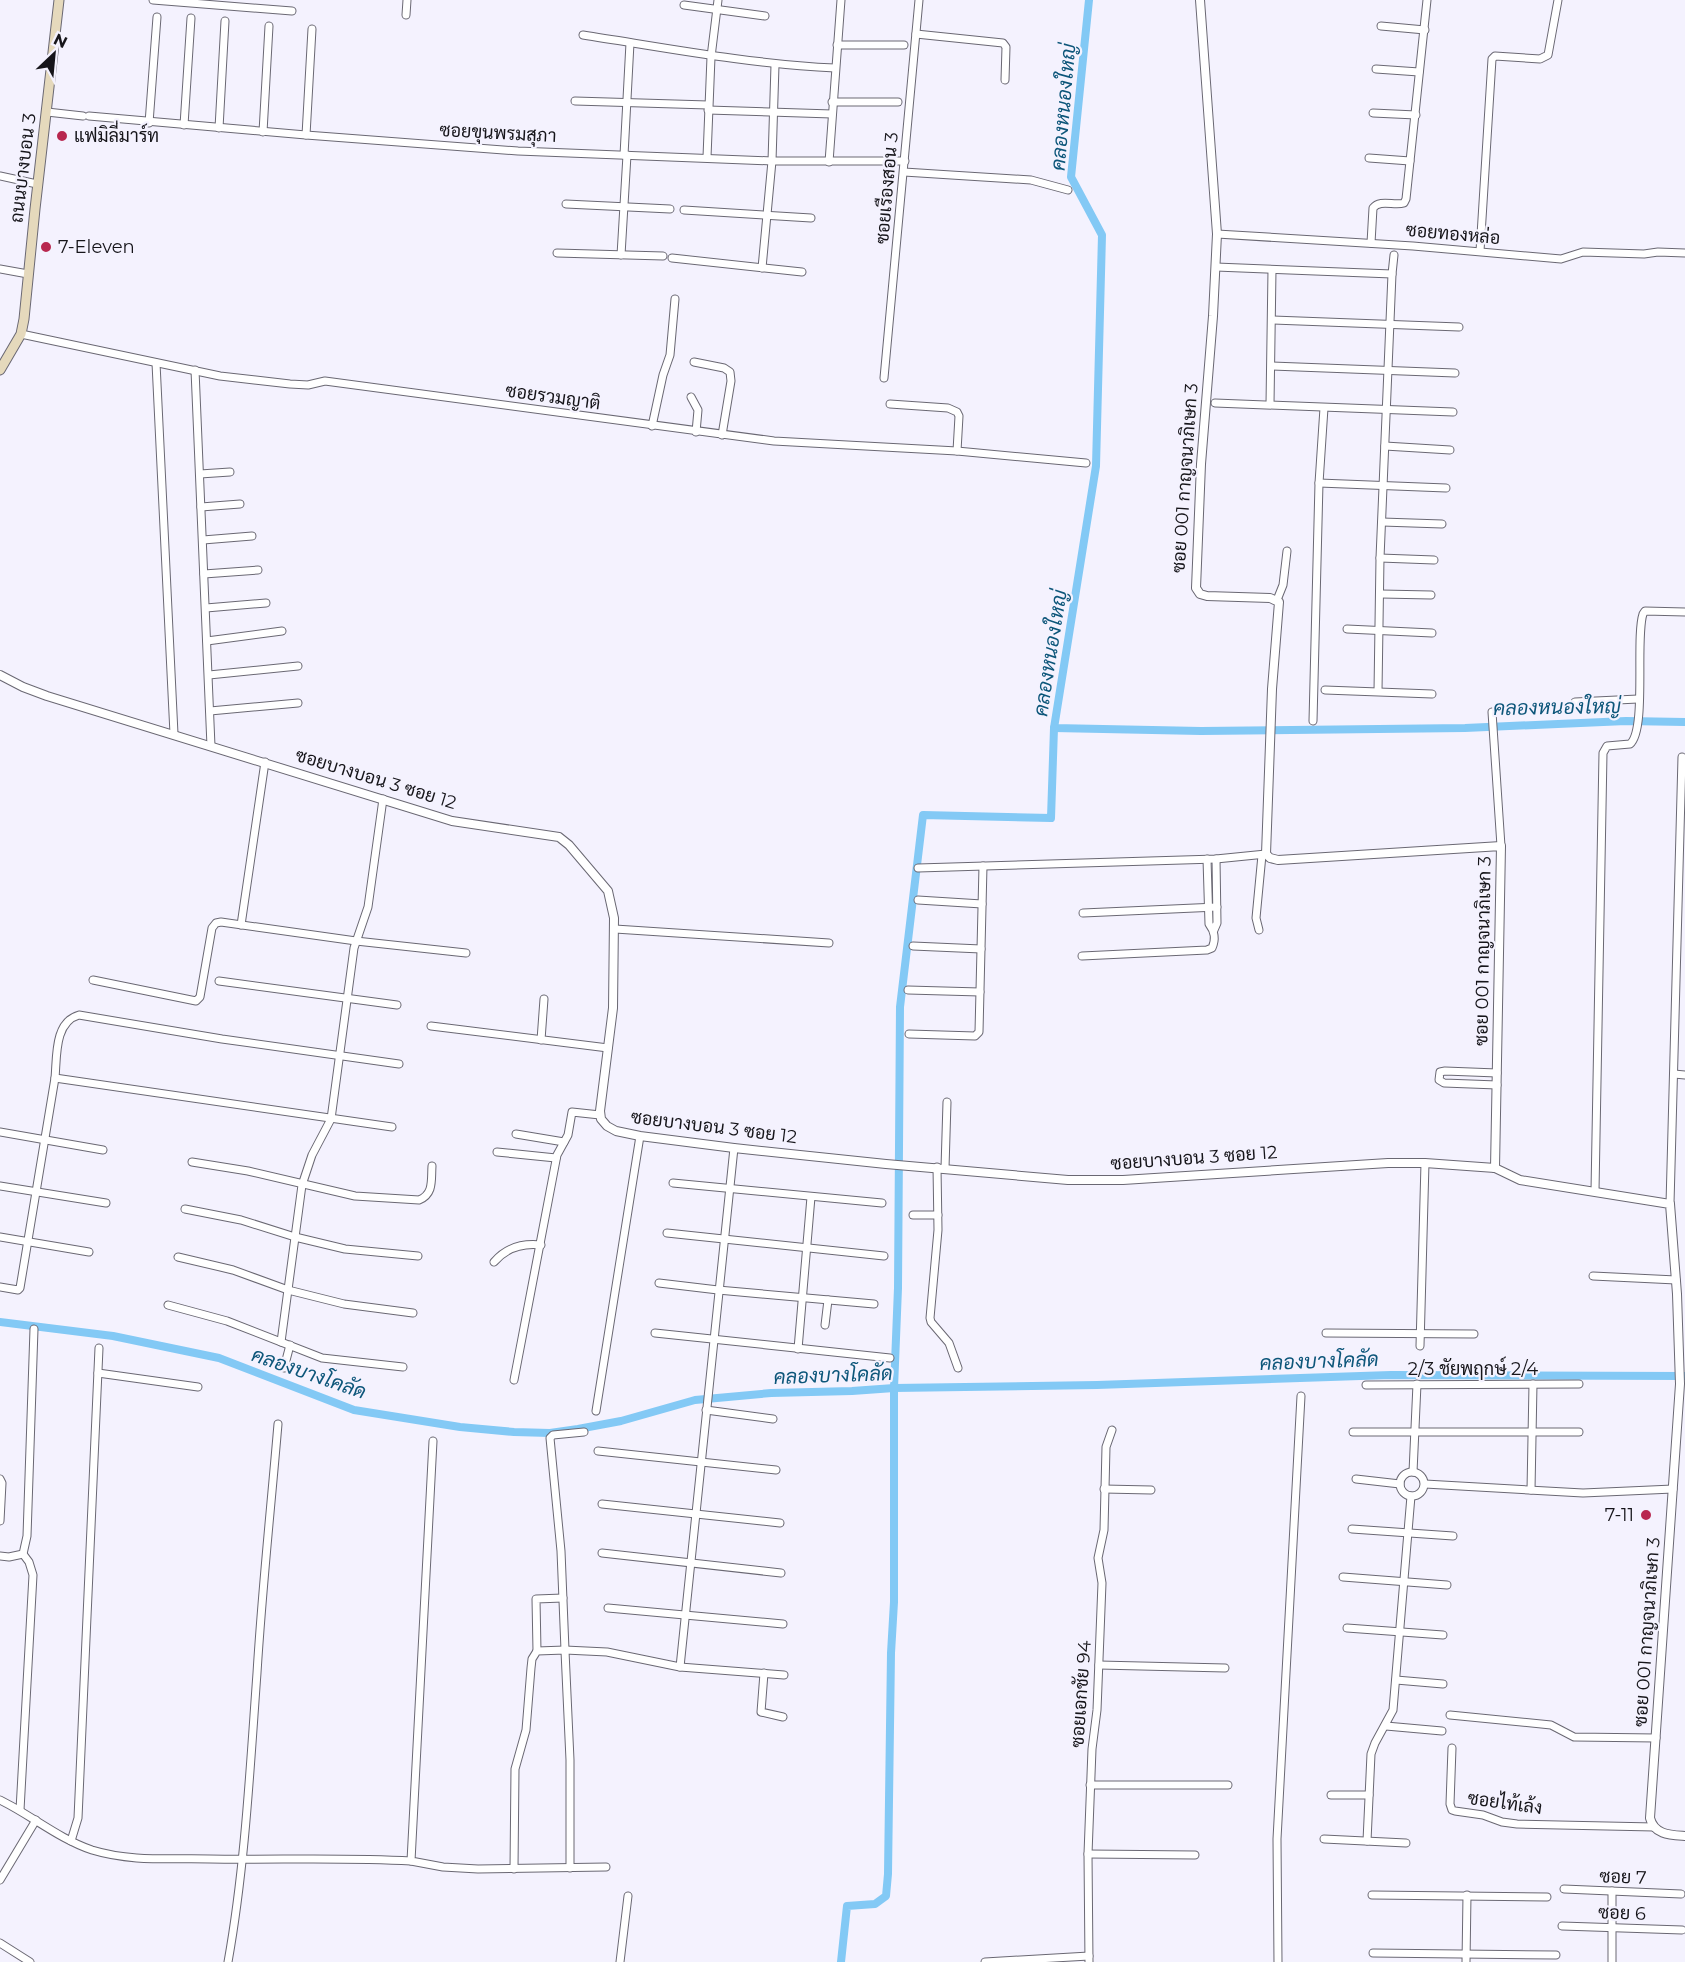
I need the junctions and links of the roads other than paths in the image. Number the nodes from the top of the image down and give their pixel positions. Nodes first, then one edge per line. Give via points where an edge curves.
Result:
1 (59, 0) edge
2 (153, 0) edge
3 (407, 0) edge
4 (718, 0) edge
5 (841, 0) edge
6 (919, 0) edge
7 (1200, 0) edge
8 (1427, 0) edge
9 (1558, 0) edge
10 (684, 4) dead end
11 (292, 10) dead end
12 (716, 11) junction
13 (406, 15) dead end
14 (765, 16) dead end
15 (157, 17) dead end
16 (192, 18) dead end
17 (225, 21) dead end
18 (269, 26) dead end
19 (1381, 26) dead end
20 (312, 29) dead end
21 (1425, 30) junction
22 (916, 34) junction
23 (584, 35) dead end
24 (630, 43) junction
25 (837, 45) junction
26 (904, 45) dead end
27 (711, 57) junction
28 (775, 65) junction
29 (835, 68) junction
30 (1376, 69) dead end
31 (1419, 72) junction
32 (1005, 80) dead end
33 (575, 101) dead end
34 (832, 102) junction
35 (898, 102) dead end
36 (626, 104) junction
37 (708, 107) junction
38 (46, 112) junction
39 (773, 112) junction
40 (832, 114) junction
41 (1373, 114) dead end
42 (1416, 116) junction
43 (149, 123) junction
44 (184, 125) junction
45 (219, 128) junction
46 (263, 132) junction
47 (306, 135) junction
48 (625, 155) junction
49 (707, 157) junction
50 (1369, 158) dead end
51 (772, 161) junction
52 (905, 161) junction
53 (1410, 161) junction
54 (829, 162) junction
55 (904, 172) junction
56 (0, 176) edge
57 (38, 183) junction
58 (1068, 190) dead end
59 (566, 204) dead end
60 (623, 206) junction
61 (670, 209) dead end
62 (684, 210) dead end
63 (767, 216) junction
64 (811, 218) dead end
65 (1217, 234) junction
66 (1371, 243) junction
67 (1480, 251) junction
68 (557, 253) dead end
69 (1685, 253) edge
70 (621, 255) junction
71 (1394, 255) dead end
72 (663, 256) dead end
73 (672, 258) dead end
74 (1216, 267) junction
75 (762, 268) junction
76 (0, 269) edge
77 (1272, 270) junction
78 (802, 272) dead end
79 (28, 274) junction
80 (1392, 274) junction
81 (675, 299) dead end
82 (1273, 320) junction
83 (1390, 325) junction
84 (1459, 327) dead end
85 (21, 334) junction
86 (694, 362) dead end
87 (156, 363) junction
88 (1272, 366) junction
89 (0, 370) edge
90 (195, 370) junction
91 (1388, 370) junction
92 (1455, 373) dead end
93 (884, 378) dead end
94 (691, 397) dead end
95 (1215, 403) dead end
96 (890, 404) dead end
97 (1270, 404) junction
98 (1324, 408) junction
99 (1386, 409) junction
100 (1453, 412) dead end
101 (652, 426) junction
102 (696, 432) junction
103 (722, 435) junction
104 (1385, 446) junction
105 (1450, 450) dead end
106 (957, 451) junction
107 (1086, 463) dead end
108 (230, 472) dead end
109 (200, 474) junction
110 (1319, 483) junction
111 (1383, 484) junction
112 (1446, 488) dead end
113 (240, 504) dead end
114 (201, 507) junction
115 (1382, 522) junction
116 (1442, 524) dead end
117 (252, 536) dead end
118 (203, 540) junction
119 (1287, 551) dead end
120 (1380, 558) junction
121 (1434, 560) dead end
122 (258, 570) dead end
123 (204, 574) junction
124 (1381, 594) junction
125 (1431, 595) dead end
126 (1277, 600) junction
127 (266, 603) dead end
128 (206, 608) junction
129 (1685, 612) edge
130 (1347, 629) dead end
131 (1379, 630) junction
132 (282, 631) dead end
133 (1431, 633) dead end
134 (207, 641) junction
135 (298, 666) dead end
136 (209, 675) junction
137 (3, 676) edge
138 (0, 686) edge
139 (1325, 690) dead end
140 (1378, 691) junction
141 (1432, 694) dead end
142 (1638, 699) junction
143 (1575, 702) dead end
144 (298, 703) dead end
145 (210, 711) junction
146 (1493, 716) dead end
147 (1313, 721) dead end
148 (174, 734) junction
149 (211, 746) junction
150 (1682, 757) dead end
151 (265, 762) junction
152 (383, 799) junction
153 (1501, 846) junction
154 (1264, 855) junction
155 (1207, 859) junction
156 (1216, 859) junction
157 (983, 866) junction
158 (918, 868) dead end
159 (1682, 881) edge
160 (918, 900) dead end
161 (982, 904) junction
162 (1209, 906) junction
163 (1217, 907) junction
164 (1083, 913) dead end
165 (241, 924) junction
166 (615, 929) junction
167 (1214, 930) junction
168 (1259, 930) dead end
169 (356, 941) junction
170 (829, 943) dead end
171 (913, 946) dead end
172 (981, 949) junction
173 (466, 953) dead end
174 (1082, 956) dead end
175 (93, 980) dead end
176 (219, 981) dead end
177 (908, 990) dead end
178 (980, 992) junction
179 (347, 997) junction
180 (544, 999) dead end
181 (397, 1005) dead end
182 (431, 1026) dead end
183 (909, 1034) dead end
184 (541, 1040) junction
185 (608, 1048) junction
186 (339, 1054) junction
187 (399, 1064) dead end
188 (1497, 1073) junction
189 (1674, 1074) junction
190 (1685, 1075) edge
191 (55, 1078) junction
192 (1497, 1085) junction
193 (947, 1102) dead end
194 (600, 1115) junction
195 (330, 1119) junction
196 (392, 1127) dead end
197 (0, 1131) edge
198 (516, 1134) dead end
199 (640, 1136) junction
200 (45, 1140) junction
201 (564, 1142) junction
202 (734, 1148) junction
203 (103, 1150) dead end
204 (497, 1152) dead end
205 (556, 1158) junction
206 (192, 1162) dead end
207 (1425, 1163) junction
208 (432, 1166) dead end
209 (941, 1168) junction
210 (1495, 1168) junction
211 (674, 1183) dead end
212 (302, 1185) junction
213 (0, 1186) edge
214 (729, 1189) junction
215 (1595, 1191) junction
216 (36, 1192) junction
217 (811, 1197) junction
218 (106, 1203) dead end
219 (882, 1203) dead end
220 (1670, 1204) junction
221 (185, 1209) dead end
222 (913, 1215) dead end
223 (938, 1215) junction
224 (667, 1233) dead end
225 (0, 1237) edge
226 (295, 1238) junction
227 (724, 1240) junction
228 (27, 1242) junction
229 (541, 1245) junction
230 (806, 1248) junction
231 (89, 1252) dead end
232 (418, 1256) dead end
233 (884, 1256) dead end
234 (178, 1257) dead end
235 (494, 1262) dead end
236 (1593, 1276) dead end
237 (1676, 1280) junction
238 (659, 1283) dead end
239 (0, 1287) edge
240 (288, 1290) junction
241 (718, 1290) junction
242 (1681, 1294) edge
243 (802, 1298) junction
244 (828, 1300) junction
245 (874, 1304) dead end
246 (168, 1305) dead end
247 (412, 1313) dead end
248 (825, 1325) dead end
249 (34, 1329) dead end
250 (654, 1333) dead end
251 (1326, 1333) dead end
252 (1421, 1333) junction
253 (1474, 1334) dead end
254 (713, 1341) junction
255 (281, 1342) junction
256 (290, 1346) junction
257 (1420, 1346) dead end
258 (99, 1348) dead end
259 (798, 1349) junction
260 (1682, 1349) edge
261 (890, 1358) dead end
262 (403, 1367) dead end
263 (284, 1368) dead end
264 (958, 1368) dead end
265 (98, 1373) junction
266 (514, 1380) dead end
267 (1417, 1384) junction
268 (1533, 1384) junction
269 (1579, 1384) dead end
270 (1366, 1385) dead end
271 (198, 1387) dead end
272 (1300, 1395) dead end
273 (706, 1407) junction
274 (596, 1411) dead end
275 (773, 1419) dead end
276 (278, 1424) dead end
277 (1112, 1430) dead end
278 (1416, 1431) junction
279 (1532, 1431) junction
280 (584, 1432) dead end
281 (1353, 1432) dead end
282 (1579, 1432) dead end
283 (433, 1441) dead end
284 (598, 1451) dead end
285 (700, 1462) junction
286 (776, 1470) dead end
287 (1413, 1472) junction
288 (0, 1479) edge
289 (1356, 1479) dead end
290 (1400, 1484) junction
291 (1425, 1484) junction
292 (1104, 1489) junction
293 (1673, 1489) junction
294 (1152, 1490) dead end
295 (1531, 1490) junction
296 (1411, 1496) junction
297 (602, 1504) dead end
298 (695, 1514) junction
299 (0, 1521) edge
300 (780, 1523) dead end
301 (1352, 1529) dead end
302 (1408, 1533) junction
303 (1453, 1536) dead end
304 (602, 1553) dead end
305 (23, 1554) junction
306 (0, 1556) edge
307 (690, 1564) junction
308 (781, 1574) dead end
309 (1343, 1577) dead end
310 (1404, 1581) junction
311 (1447, 1585) dead end
312 (563, 1598) junction
313 (608, 1608) dead end
314 (685, 1616) junction
315 (783, 1624) dead end
316 (1347, 1628) dead end
317 (1400, 1631) junction
318 (1443, 1635) dead end
319 (565, 1650) junction
320 (537, 1651) junction
321 (1099, 1665) junction
322 (680, 1667) junction
323 (1225, 1668) dead end
324 (764, 1673) junction
325 (784, 1675) dead end
326 (1396, 1680) junction
327 (1443, 1683) dead end
328 (1450, 1716) dead end
329 (783, 1717) dead end
330 (1386, 1726) junction
331 (1442, 1731) dead end
332 (1656, 1738) junction
333 (1452, 1748) dead end
334 (1090, 1785) junction
335 (1228, 1785) dead end
336 (1331, 1795) dead end
337 (1369, 1795) junction
338 (0, 1800) edge
339 (20, 1810) junction
340 (36, 1820) junction
341 (1654, 1827) junction
342 (1685, 1836) edge
343 (1324, 1839) dead end
344 (1366, 1840) junction
345 (71, 1841) junction
346 (1406, 1843) dead end
347 (1088, 1854) junction
348 (1195, 1855) dead end
349 (241, 1860) junction
350 (411, 1861) junction
351 (606, 1867) dead end
352 (570, 1868) junction
353 (514, 1869) junction
354 (0, 1880) edge
355 (1564, 1889) dead end
356 (1612, 1891) junction
357 (1681, 1894) dead end
358 (1372, 1895) dead end
359 (1467, 1895) junction
360 (628, 1896) dead end
361 (1547, 1897) dead end
362 (1562, 1926) dead end
363 (1612, 1928) junction
364 (1682, 1930) dead end
365 (0, 1944) edge
366 (1373, 1953) dead end
367 (1556, 1955) dead end
368 (1466, 1958) edge
369 (1089, 1959) edge
370 (30, 1962) edge
371 (228, 1962) edge
372 (620, 1962) edge
373 (985, 1962) edge
374 (1278, 1962) edge
375 (1612, 1962) edge

1 - 38 main road, ถนนบางบอน 3
2 - 11 street
3 - 13 street
4 - 12 street
5 - 25 street
6 - 22 street, ซอยเรืองสอน 3
7 - 65 street, ซอย 001 กาญจนาภิเษก 3
8 - 21 street
9 - 67 street via 1548,55 1540,59 1492,59
10 - 12 street
12 - 14 street
12 - 27 street
15 - 43 street
16 - 44 street
17 - 45 street
18 - 46 street
19 - 21 street
20 - 47 street
21 - 31 street
22 - 32 street via 1003,43
22 - 52 street, ซอยเรืองสอน 3
23 - 24 street
24 - 27 street
24 - 36 street
25 - 26 street
25 - 29 street
27 - 28 street
27 - 37 street
28 - 29 street
28 - 39 street
29 - 34 street
30 - 31 street
31 - 42 street
33 - 36 street
34 - 35 street
34 - 40 street
36 - 37 street
36 - 48 street
37 - 39 street
37 - 49 street
38 - 43 street, ซอยขุนพรมสุภา
38 - 57 main road, ถนนบางบอน 3
39 - 40 street
39 - 51 street
40 - 54 street
41 - 42 street
42 - 53 street
43 - 44 street, ซอยขุนพรมสุภา
44 - 45 street, ซอยขุนพรมสุภา
45 - 46 street, ซอยขุนพรมสุภา
46 - 47 street, ซอยขุนพรมสุภา
47 - 48 street, ซอยขุนพรมสุภา
48 - 49 street, ซอยขุนพรมสุภา
48 - 60 street
49 - 51 street, ซอยขุนพรมสุภา
50 - 53 street
51 - 54 street, ซอยขุนพรมสุภา
51 - 63 street
52 - 54 street, ซอยขุนพรมสุภา
52 - 55 street, ซอยเรืองสอน 3
53 - 66 street via 1404,204 1373,208
55 - 58 street via 1031,180
55 - 93 street, ซอยเรืองสอน 3
56 - 57 street
57 - 79 main road, ถนนบางบอน 3
59 - 60 street
60 - 61 street
60 - 70 street
62 - 63 street
63 - 64 street
63 - 75 street
65 - 66 street, ซอยทองหล่อ
65 - 74 street, ซอย 001 กาญจนาภิเษก 3
66 - 67 street, ซอยทองหล่อ
67 - 69 street, ซอยทองหล่อ via 1562,259 1583,252
68 - 70 street
70 - 72 street
71 - 80 street
73 - 75 street
74 - 77 street
74 - 126 street, ซอย 001 กาญจนาภิเษก 3 via 1196,588 1207,596
75 - 78 street
76 - 79 street
77 - 80 street
77 - 82 street
79 - 85 main road, ถนนบางบอน 3
80 - 83 street
81 - 101 street via 670,355
82 - 83 street
82 - 88 street
83 - 84 street
83 - 91 street
85 - 87 street, ซอยรวมญาติ
85 - 89 main road, ถนนบางบอน 3
86 - 103 street via 730,372 732,381
87 - 90 street, ซอยรวมญาติ
87 - 148 street
88 - 91 street
88 - 97 street
90 - 101 street, ซอยรวมญาติ via 290,384 325,381
90 - 109 street
91 - 92 street
91 - 99 street
94 - 102 street via 698,410
95 - 97 street
96 - 106 street via 957,412
97 - 98 street
98 - 99 street
98 - 110 street
99 - 100 street
99 - 104 street
101 - 102 street, ซอยรวมญาติ
102 - 103 street, ซอยรวมญาติ
103 - 106 street, ซอยรวมญาติ
104 - 105 street
104 - 111 street
106 - 107 street, ซอยรวมญาติ
108 - 109 street
109 - 114 street
110 - 111 street
110 - 147 street
111 - 112 street
111 - 115 street
113 - 114 street
114 - 118 street
115 - 116 street
115 - 120 street
117 - 118 street
118 - 123 street
119 - 126 street
120 - 121 street
120 - 124 street
122 - 123 street
123 - 128 street
124 - 125 street
124 - 131 street
126 - 154 street via 1280,606
127 - 128 street
128 - 134 street
129 - 142 street via 1643,614
130 - 131 street
131 - 133 street
131 - 140 street
132 - 134 street
134 - 136 street
135 - 136 street
136 - 145 street
137 - 138 street
137 - 148 street, ซอยบางบอน 3 ซอย 12 via 47,696
139 - 140 street
140 - 141 street
142 - 143 street
142 - 215 street via 1631,743 1607,746 1603,753
144 - 145 street
145 - 149 street
146 - 153 street
148 - 149 street, ซอยบางบอน 3 ซอย 12
149 - 151 street, ซอยบางบอน 3 ซอย 12
150 - 159 street
151 - 152 street, ซอยบางบอน 3 ซอย 12
151 - 165 street
152 - 166 street, ซอยบางบอน 3 ซอย 12 via 452,821 559,837 608,891
152 - 169 street via 368,907
153 - 154 street, ซอย 001 กาญจนาภิเษก 3 via 1278,860
153 - 188 street, ซอย 001 กาญจนาภิเษก 3
154 - 156 street
154 - 168 street via 1256,918
155 - 156 street
155 - 157 street
155 - 162 street
156 - 163 street
157 - 158 street
157 - 161 street
159 - 189 street
160 - 161 street
161 - 172 street
162 - 163 street
162 - 164 street
162 - 167 street via 1209,924
163 - 167 street
165 - 169 street
165 - 175 street via 221,922 212,928 200,997 196,1001
166 - 170 street
166 - 185 street, ซอยบางบอน 3 ซอย 12 via 614,1008
167 - 174 street via 1215,942 1207,950
169 - 173 street
169 - 179 street
171 - 172 street
172 - 178 street
176 - 179 street
177 - 178 street
178 - 183 street via 979,1032 975,1036
179 - 181 street
179 - 186 street
180 - 184 street
182 - 184 street
184 - 185 street
185 - 194 street, ซอยบางบอน 3 ซอย 12
186 - 187 street
186 - 191 street via 79,1015 61,1030
186 - 195 street
188 - 192 street, ซอย 001 กาญจนาภิเษก 3
188 - 192 street via 1445,1071 1438,1077 1444,1083
189 - 190 street
189 - 220 street
191 - 195 street
191 - 200 street
192 - 210 street, ซอย 001 กาญจนาภิเษก 3
193 - 209 street
194 - 199 street, ซอยบางบอน 3 ซอย 12 via 616,1131
194 - 201 street via 572,1112
195 - 196 street
195 - 212 street
197 - 200 street
198 - 201 street
199 - 202 street, ซอยบางบอน 3 ซอย 12
199 - 274 street
200 - 203 street
200 - 216 street
201 - 205 street
202 - 209 street, ซอยบางบอน 3 ซอย 12
202 - 214 street
204 - 205 street
205 - 229 street
206 - 212 street
207 - 209 street, ซอยบางบอน 3 ซอย 12 via 1090,1181
207 - 210 street, ซอยบางบอน 3 ซอย 12
207 - 252 street
208 - 212 street via 430,1191 418,1200 355,1196
209 - 223 street
210 - 215 street via 1520,1180
211 - 214 street
212 - 226 street
213 - 216 street
214 - 217 street
214 - 227 street
215 - 220 street
216 - 218 street
216 - 228 street
217 - 219 street
217 - 230 street
220 - 237 street, ซอย 001 กาญจนาภิเษก 3
221 - 226 street via 241,1220
222 - 223 street
223 - 264 street via 930,1318 949,1343
224 - 227 street
225 - 228 street
226 - 232 street via 345,1249
226 - 240 street
227 - 230 street
227 - 241 street
228 - 231 street
228 - 239 street via 19,1289
229 - 235 street via 524,1244 500,1254
229 - 266 street
230 - 233 street
230 - 243 street
234 - 240 street via 233,1270
236 - 237 street
237 - 242 street, ซอย 001 กาญจนาภิเษก 3
238 - 241 street
240 - 247 street via 344,1304
240 - 255 street
241 - 243 street
241 - 254 street
242 - 260 street, ซอย 001 กาญจนาภิเษก 3
243 - 244 street
243 - 259 street
244 - 245 street
244 - 248 street
246 - 255 street via 227,1321
249 - 305 street via 27,1536
250 - 254 street
251 - 252 street
252 - 253 street
252 - 257 street
254 - 259 street
254 - 273 street
255 - 256 street
256 - 262 street via 322,1358
256 - 263 street
258 - 265 street
259 - 261 street
260 - 293 street, ซอย 001 กาญจนาภิเษก 3
265 - 271 street
265 - 345 street via 78,1818
267 - 268 street, 2/3 ชัยพฤกษ์ 2/4
267 - 270 street, 2/3 ชัยพฤกษ์ 2/4
267 - 278 street
268 - 269 street, 2/3 ชัยพฤกษ์ 2/4
268 - 279 street
272 - 374 street via 1276,1839
273 - 275 street
273 - 285 street
276 - 349 street
277 - 292 street, ซอยเอกชัย 94 via 1106,1448
278 - 279 street
278 - 281 street
278 - 287 street
279 - 282 street
279 - 295 street
280 - 312 street via 550,1438
283 - 350 street
284 - 285 street
285 - 286 street
285 - 298 street
287 - 290 street via 1405,1474
287 - 291 street via 1420,1474
288 - 299 street
289 - 290 street
290 - 296 street
291 - 295 street
291 - 296 street via 1420,1493
292 - 294 street
292 - 321 street, ซอยเอกชัย 94 via 1104,1530 1098,1558 1102,1583
293 - 295 street via 1583,1493
293 - 332 street, ซอย 001 กาญจนาภิเษก 3
296 - 302 street
297 - 298 street
298 - 300 street
298 - 307 street
301 - 302 street
302 - 303 street
302 - 310 street
304 - 307 street
305 - 306 street
305 - 339 street via 33,1575
307 - 308 street
307 - 314 street
309 - 310 street
310 - 311 street
310 - 317 street
312 - 319 street
312 - 320 street via 536,1599
313 - 314 street
314 - 315 street
314 - 322 street
316 - 317 street
317 - 318 street
317 - 326 street
319 - 320 street
319 - 322 street via 607,1652
319 - 352 street
320 - 353 street via 532,1659 526,1730 515,1769
321 - 323 street
321 - 334 street, ซอยเอกชัย 94
322 - 324 street
324 - 325 street
324 - 329 street via 761,1712
326 - 327 street
326 - 330 street via 1393,1710
328 - 332 street via 1551,1725 1574,1737
330 - 331 street
330 - 337 street via 1371,1754
332 - 341 street, ซอย 001 กาญจนาภิเษก 3 via 1650,1818
333 - 341 street, ซอยไท้เล้ง via 1450,1804 1455,1812 1517,1824
334 - 335 street
334 - 347 street, ซอยเอกชัย 94
336 - 337 street
337 - 344 street
338 - 339 street
339 - 340 street
340 - 345 street
340 - 354 street
341 - 342 street via 1660,1832
343 - 344 street
344 - 346 street
345 - 349 street via 92,1850 142,1858
347 - 348 street
347 - 369 street, ซอยเอกชัย 94
349 - 350 street via 344,1857
349 - 371 street
350 - 353 street via 443,1867
351 - 352 street
352 - 353 street
355 - 356 street, ซอย 7
356 - 357 street, ซอย 7
356 - 363 street
358 - 359 street
359 - 361 street
359 - 368 street
360 - 372 street
362 - 363 street, ซอย 6
363 - 364 street, ซอย 6
363 - 375 street
365 - 370 street
366 - 368 street
367 - 368 street
369 - 373 street

